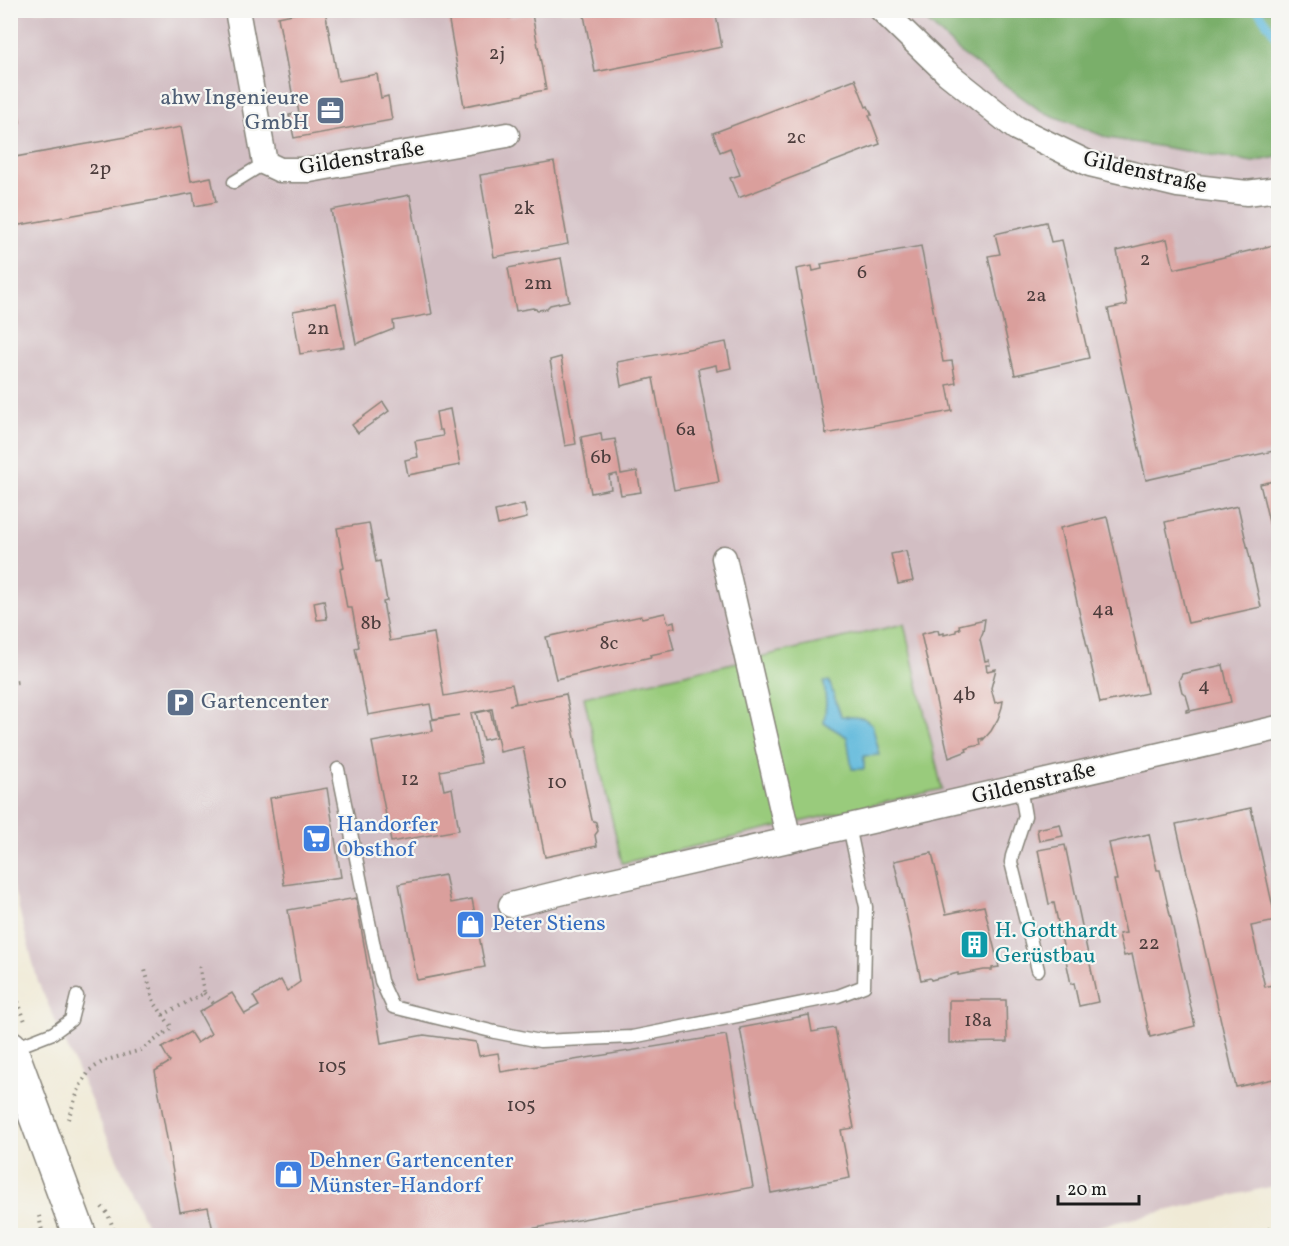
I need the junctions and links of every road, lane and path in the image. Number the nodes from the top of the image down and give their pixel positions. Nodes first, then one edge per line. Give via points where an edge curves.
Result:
1 (237, 10) edge
2 (882, 10) edge
3 (507, 135) dead end
4 (265, 163) junction
5 (234, 182) dead end
6 (1278, 189) edge
7 (724, 558) dead end
8 (18, 682) dead end
9 (10, 683) edge
10 (1278, 728) edge
11 (338, 769) dead end
12 (1020, 787) junction
13 (849, 826) junction
14 (789, 840) junction
15 (512, 905) dead end
16 (199, 964) dead end
17 (145, 970) dead end
18 (1038, 970) dead end
19 (204, 993) junction
20 (78, 996) dead end
21 (213, 1004) dead end
22 (163, 1015) junction
23 (11, 1048) edge
24 (68, 1119) dead end
25 (1278, 1227) edge
26 (80, 1236) edge
27 (1240, 1236) edge

1 - 4 street, Gildenstraße
2 - 6 street, Gildenstraße via 947,74 1016,128 1090,164 1178,185 1247,193
3 - 4 street, Gildenstraße via 310,170 280,170
4 - 5 lane
7 - 14 street
8 - 9 path
10 - 12 street, Gildenstraße
11 - 13 lane via 381,981 393,1007 540,1041 632,1036 838,996 864,986 866,907
12 - 13 street, Gildenstraße
12 - 18 lane via 1025,816 1011,862
13 - 14 street, Gildenstraße
14 - 15 street, Gildenstraße
16 - 19 path
17 - 22 path via 154,1002
19 - 21 path
19 - 22 path
20 - 23 lane via 71,1020 53,1033
22 - 24 path via 172,1029 141,1050 104,1061 90,1070
23 - 26 street
25 - 27 path

